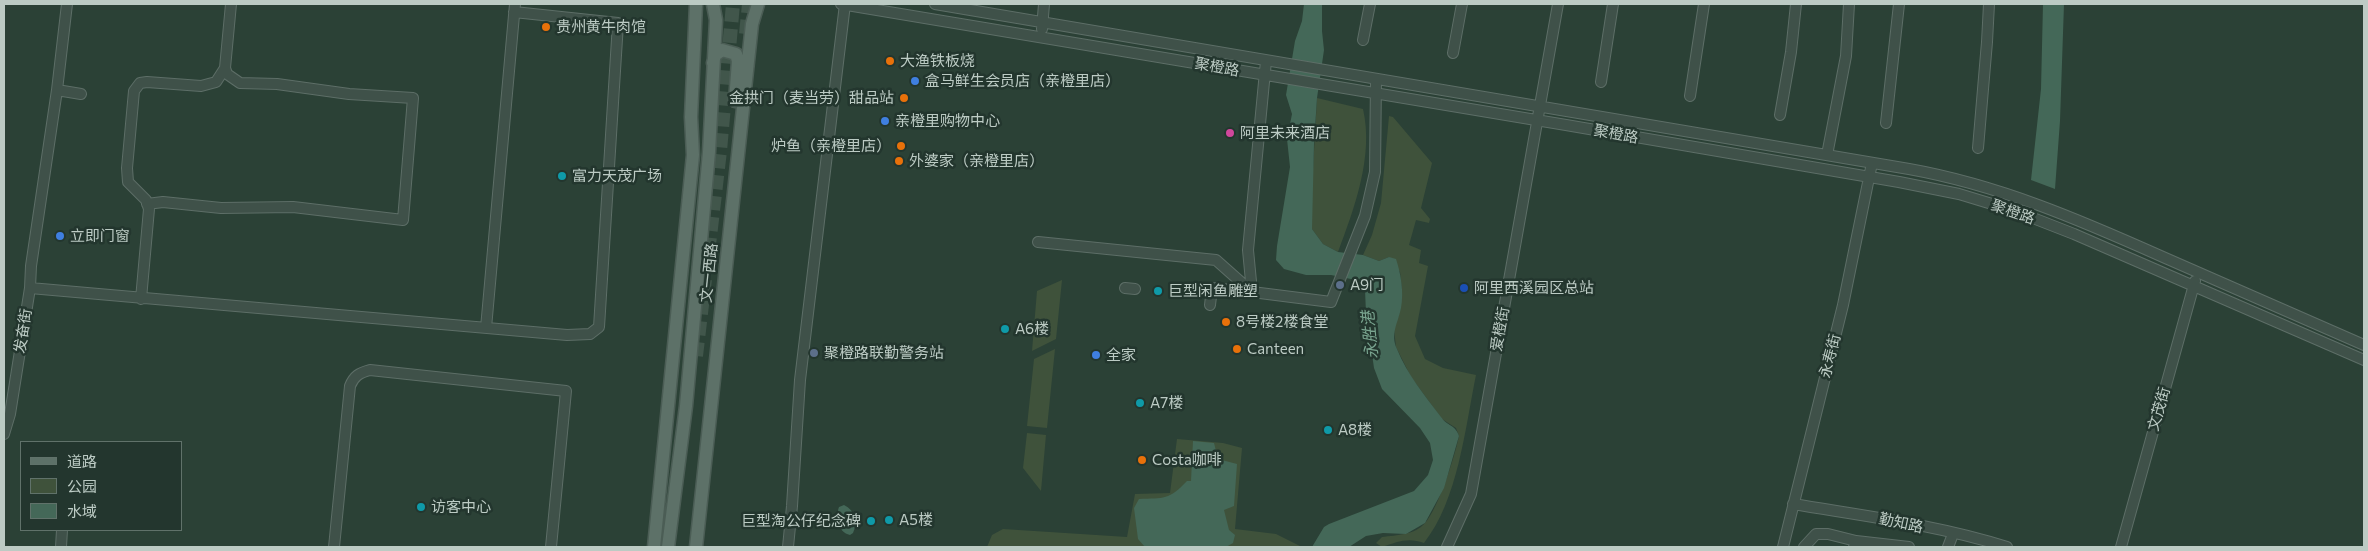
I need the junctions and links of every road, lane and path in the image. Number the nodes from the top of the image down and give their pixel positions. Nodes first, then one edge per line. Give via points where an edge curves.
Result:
1 (67, 4) edge
2 (231, 4) edge
3 (696, 4) edge
4 (713, 4) edge
5 (758, 4) edge
6 (843, 4) edge
7 (935, 4) edge
8 (1044, 4) edge
9 (1370, 4) edge
10 (1462, 4) edge
11 (1558, 4) edge
12 (1613, 4) edge
13 (1704, 4) edge
14 (1796, 4) edge
15 (1849, 4) edge
16 (1899, 4) edge
17 (1988, 4) edge
18 (515, 8) edge
19 (1042, 23) junction
20 (1041, 37) junction
21 (1363, 40) dead end
22 (1453, 53) dead end
23 (1266, 60) junction
24 (713, 63) junction
25 (225, 68) junction
26 (1264, 75) junction
27 (1376, 79) junction
28 (1601, 82) dead end
29 (57, 90) junction
30 (81, 94) dead end
31 (1376, 94) junction
32 (1690, 96) dead end
33 (1539, 106) junction
34 (1780, 115) dead end
35 (1537, 120) junction
36 (1886, 123) dead end
37 (1978, 148) dead end
38 (1827, 155) junction
39 (737, 163) junction
40 (1872, 163) junction
41 (1870, 177) junction
42 (147, 204) junction
43 (1038, 242) dead end
44 (2197, 272) junction
45 (2194, 286) junction
46 (30, 288) junction
47 (1252, 292) junction
48 (141, 299) junction
49 (1210, 306) dead end
50 (486, 328) junction
51 (2364, 345) edge
52 (2364, 360) edge
53 (4, 434) edge
54 (674, 497) junction
55 (1793, 504) junction
56 (62, 531) edge
57 (1953, 534) junction
58 (1855, 544) edge
59 (654, 546) edge
60 (61, 547) edge
61 (334, 547) edge
62 (550, 547) edge
63 (668, 547) edge
64 (696, 547) edge
65 (788, 547) edge
66 (1447, 547) edge
67 (1783, 547) edge
68 (1804, 547) edge
69 (1909, 547) edge
70 (1948, 547) edge
71 (2007, 547) edge
72 (2121, 547) edge

1 - 29 street, 发奋街
2 - 25 street
3 - 59 main road via 691,117 693,155
4 - 24 main road, 文一西路 via 716,20
5 - 39 main road, 文一西路 via 752,24
6 - 20 street, 聚橙路
6 - 65 street via 800,380
7 - 19 street, 聚橙路
8 - 19 street
9 - 21 street
10 - 22 street
11 - 33 street, 爱橙街
12 - 28 street
13 - 32 street
14 - 34 street
15 - 38 street via 1846,56
16 - 36 street
17 - 37 street via 1988,42
18 - 50 street
18 - 50 street via 618,23 598,327 590,334 567,335
19 - 20 street
19 - 23 street, 聚橙路
20 - 26 street, 聚橙路
23 - 26 street
23 - 27 street, 聚橙路
24 - 39 main road via 715,55 722,50 736,54 738,61 734,123
24 - 54 main road, 文一西路 via 707,172 686,406
25 - 42 street via 216,82 210,85 147,82 137,86 128,182 142,194
25 - 42 street via 227,74 240,83 413,98 403,220 293,207
26 - 31 street, 聚橙路
26 - 47 street via 1248,250
27 - 31 street
27 - 33 street, 聚橙路
29 - 30 street
29 - 46 street, 发奋街
31 - 35 street, 聚橙路
31 - 47 street via 1375,172 1365,216 1331,302
33 - 35 street, 爱橙街
33 - 38 street, 聚橙路
35 - 41 street, 聚橙路
35 - 66 street, 爱橙街 via 1471,494
38 - 40 street, 聚橙路
39 - 64 main road, 文一西路
40 - 41 street, 永寿街
40 - 44 street, 聚橙路 via 1962,180 2015,196 2077,219
41 - 45 street, 聚橙路 via 1959,194 2015,211
41 - 55 street, 永寿街 via 1843,305
42 - 48 street
43 - 47 street via 1216,260
44 - 45 street, 文茂街
44 - 51 street, 聚橙路
45 - 52 street, 聚橙路
45 - 72 street, 文茂街
46 - 48 street
46 - 53 street, 发奋街
47 - 49 street via 1212,288
48 - 50 street
54 - 59 main road
54 - 63 main road, 文一西路
55 - 57 street, 勤知路
55 - 67 street, 永寿街
56 - 60 street
57 - 70 street
57 - 71 street, 勤知路
58 - 68 street via 1828,534 1816,534
58 - 69 street
61 - 62 street via 350,386 353,378 370,370 566,390

